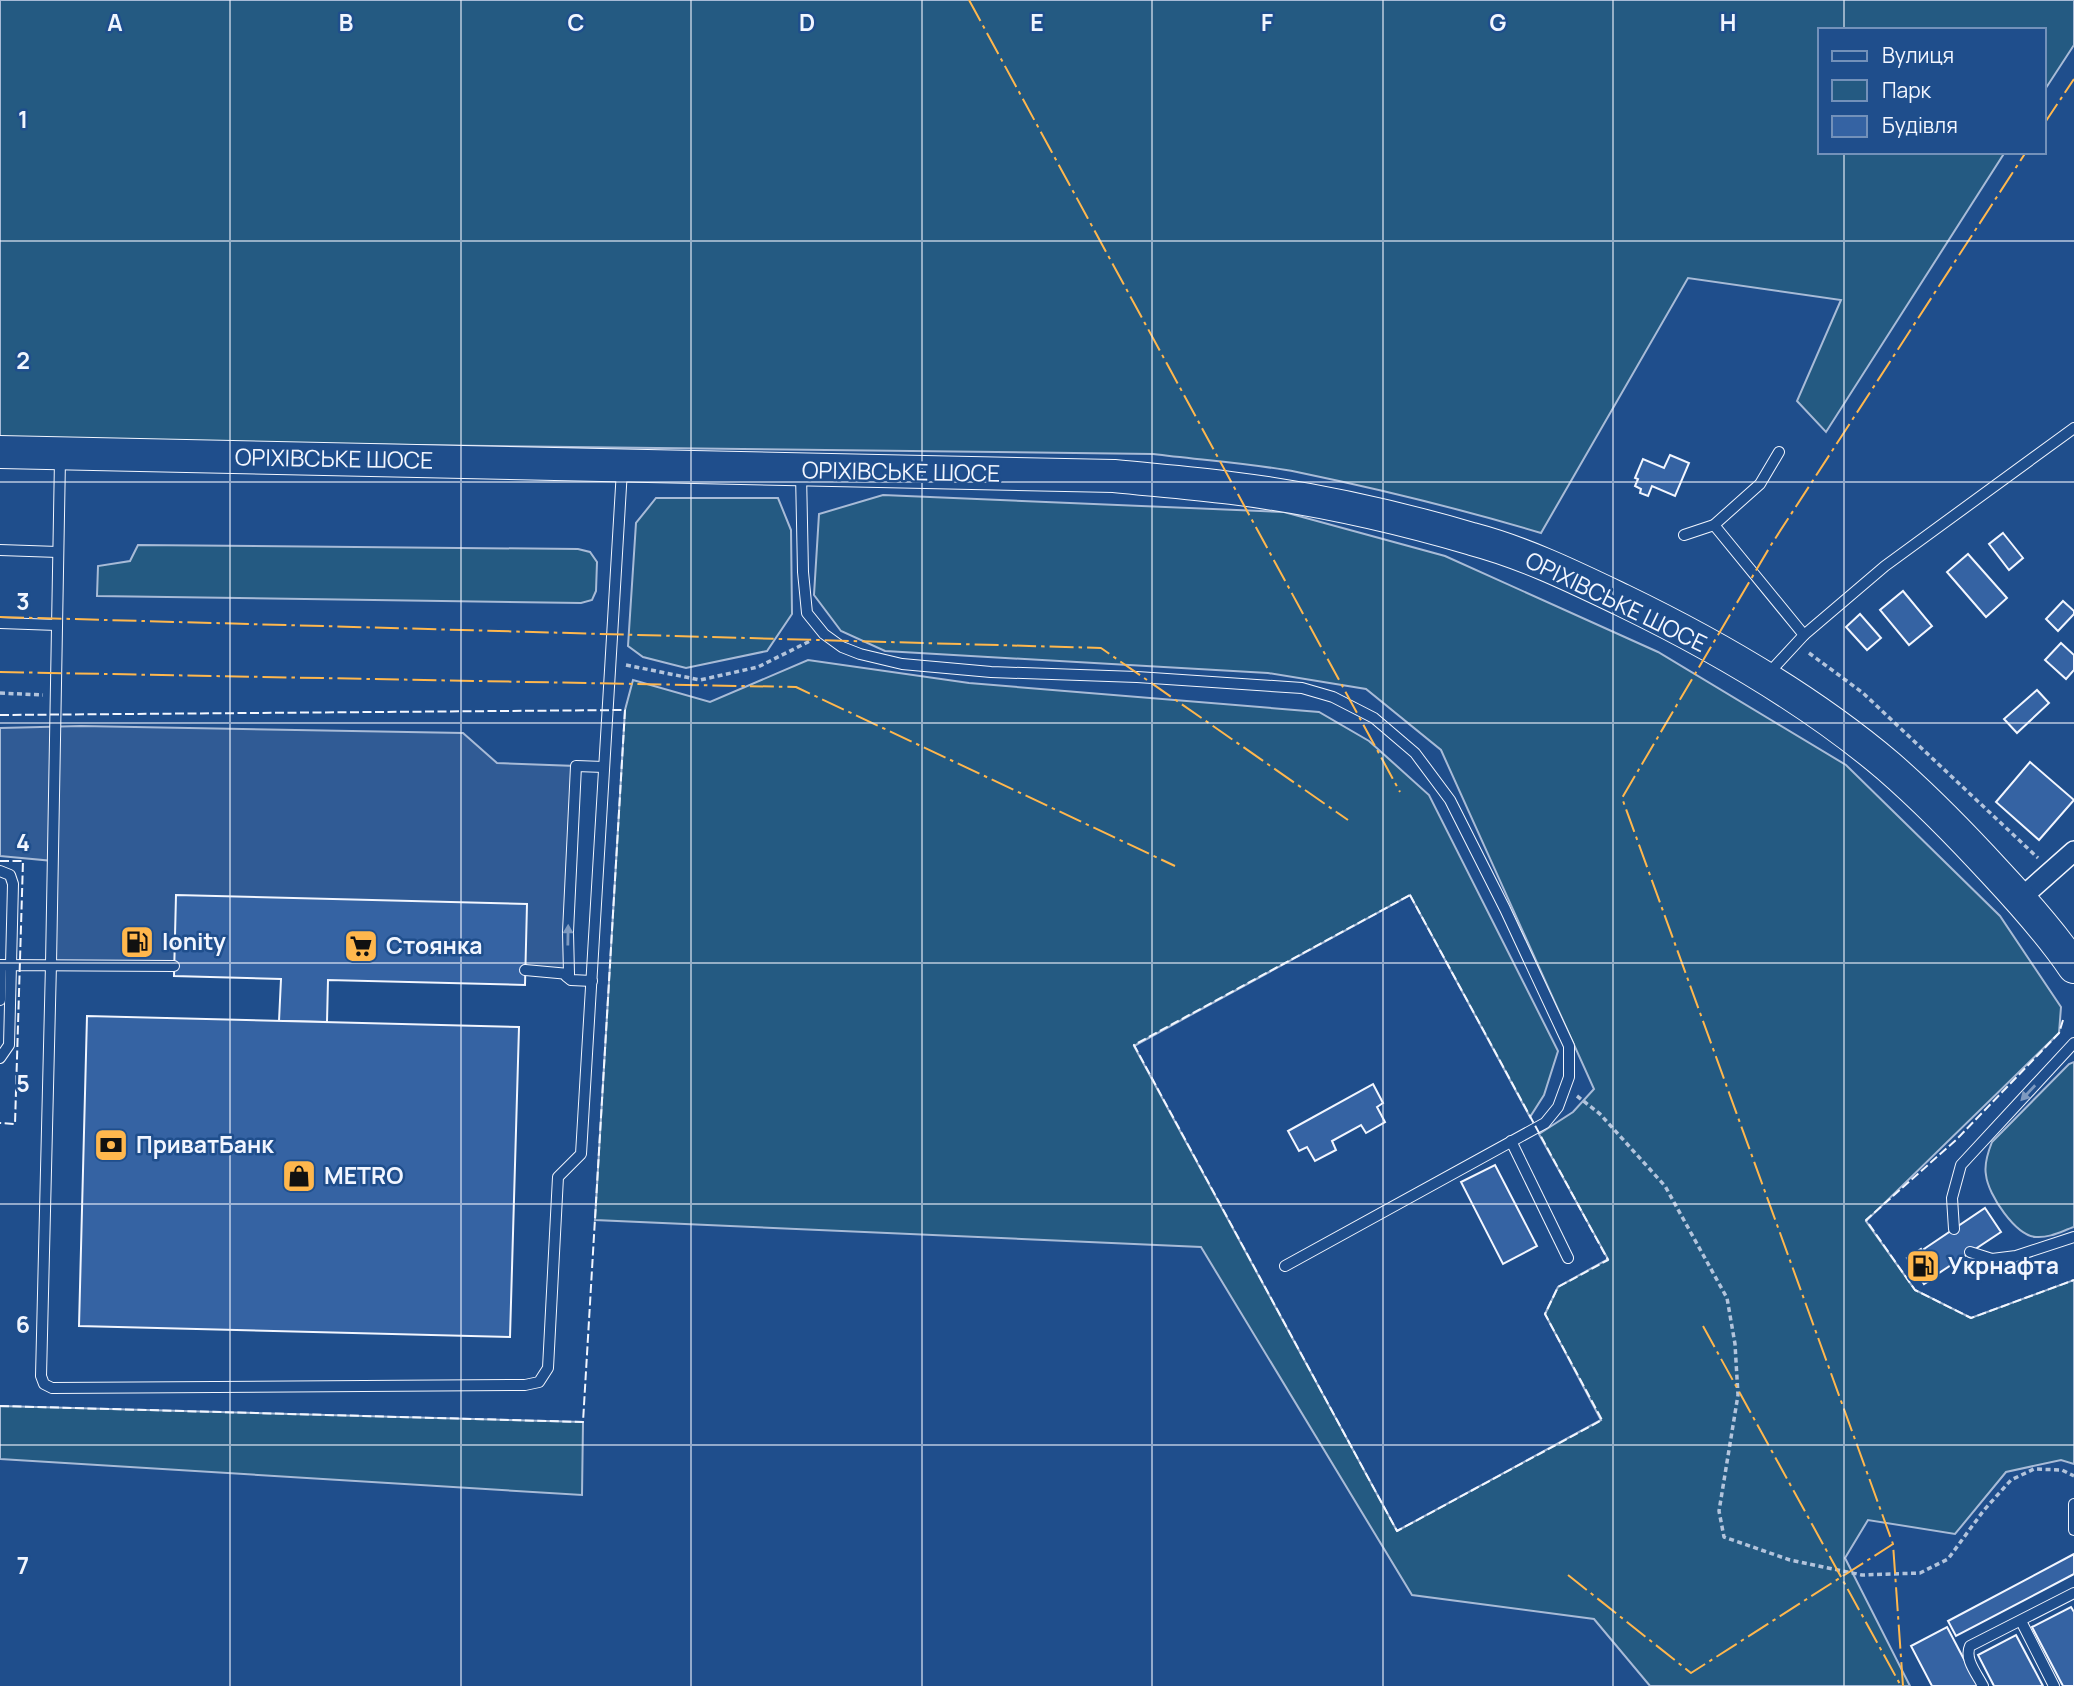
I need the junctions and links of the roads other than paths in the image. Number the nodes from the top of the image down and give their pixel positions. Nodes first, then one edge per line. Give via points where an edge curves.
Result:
1 (2074, 428) edge
2 (0, 452) edge
3 (1779, 452) dead end
4 (60, 453) junction
5 (622, 466) junction
6 (801, 470) junction
7 (1714, 525) junction
8 (1684, 535) dead end
9 (0, 550) edge
10 (58, 552) junction
11 (0, 624) edge
12 (57, 625) junction
13 (1800, 639) junction
14 (1764, 678) junction
15 (604, 767) junction
16 (2074, 851) edge
17 (0, 871) edge
18 (2020, 899) junction
19 (0, 914) edge
20 (12, 914) junction
21 (51, 964) junction
22 (6, 966) edge
23 (174, 966) dead end
24 (2074, 967) edge
25 (525, 970) dead end
26 (569, 974) junction
27 (592, 981) junction
28 (0, 1000) edge
29 (2074, 1043) edge
30 (0, 1058) edge
31 (1511, 1141) junction
32 (1954, 1229) dead end
33 (2074, 1237) edge
34 (1970, 1252) dead end
35 (1568, 1258) dead end
36 (1285, 1266) dead end
37 (2074, 1504) edge
38 (2074, 1530) edge
39 (2074, 1593) edge
40 (2021, 1621) junction
41 (1983, 1686) edge
42 (2054, 1686) edge

1 - 13 lane via 1885,566
2 - 4 highway, ОРІХІВСЬКЕ ШОСЕ
3 - 7 lane via 1760,484
4 - 5 highway, ОРІХІВСЬКЕ ШОСЕ
4 - 10 lane
5 - 6 highway, ОРІХІВСЬКЕ ШОСЕ
5 - 15 lane
6 - 14 highway, ОРІХІВСЬКЕ ШОСЕ via 1114,476 1233,488 1391,517 1475,539 1555,568 1662,619
6 - 31 lane via 807,613 842,647 902,664 1302,688 1333,697 1374,718 1415,753 1450,800 1569,1046 1570,1077 1558,1107 1545,1123
7 - 8 lane
7 - 13 lane
9 - 10 lane
10 - 12 lane
11 - 12 lane
12 - 21 lane
13 - 14 lane
14 - 18 highway, ОРІХІВСЬКЕ ШОСЕ via 1888,766 1957,830
26 -> 15 lane via 576,766
15 - 27 lane
16 - 18 street
17 - 20 lane via 10,875 13,884
18 - 24 highway, ОРІХІВСЬКЕ ШОСЕ
19 - 20 lane
20 - 22 lane
21 - 22 lane
21 - 23 lane
21 - 27 lane via 41,1376 52,1388 539,1382 548,1368 558,1177 581,1154
22 - 28 lane
22 - 30 lane via 9,1045
25 - 26 lane
26 - 27 lane via 571,980
29 -> 32 lane via 1961,1165 1952,1198
31 - 35 lane
31 - 36 lane
33 - 34 lane via 2016,1256 1992,1259
37 - 38 lane
39 - 40 lane
40 - 41 lane via 1967,1651
40 - 42 lane

